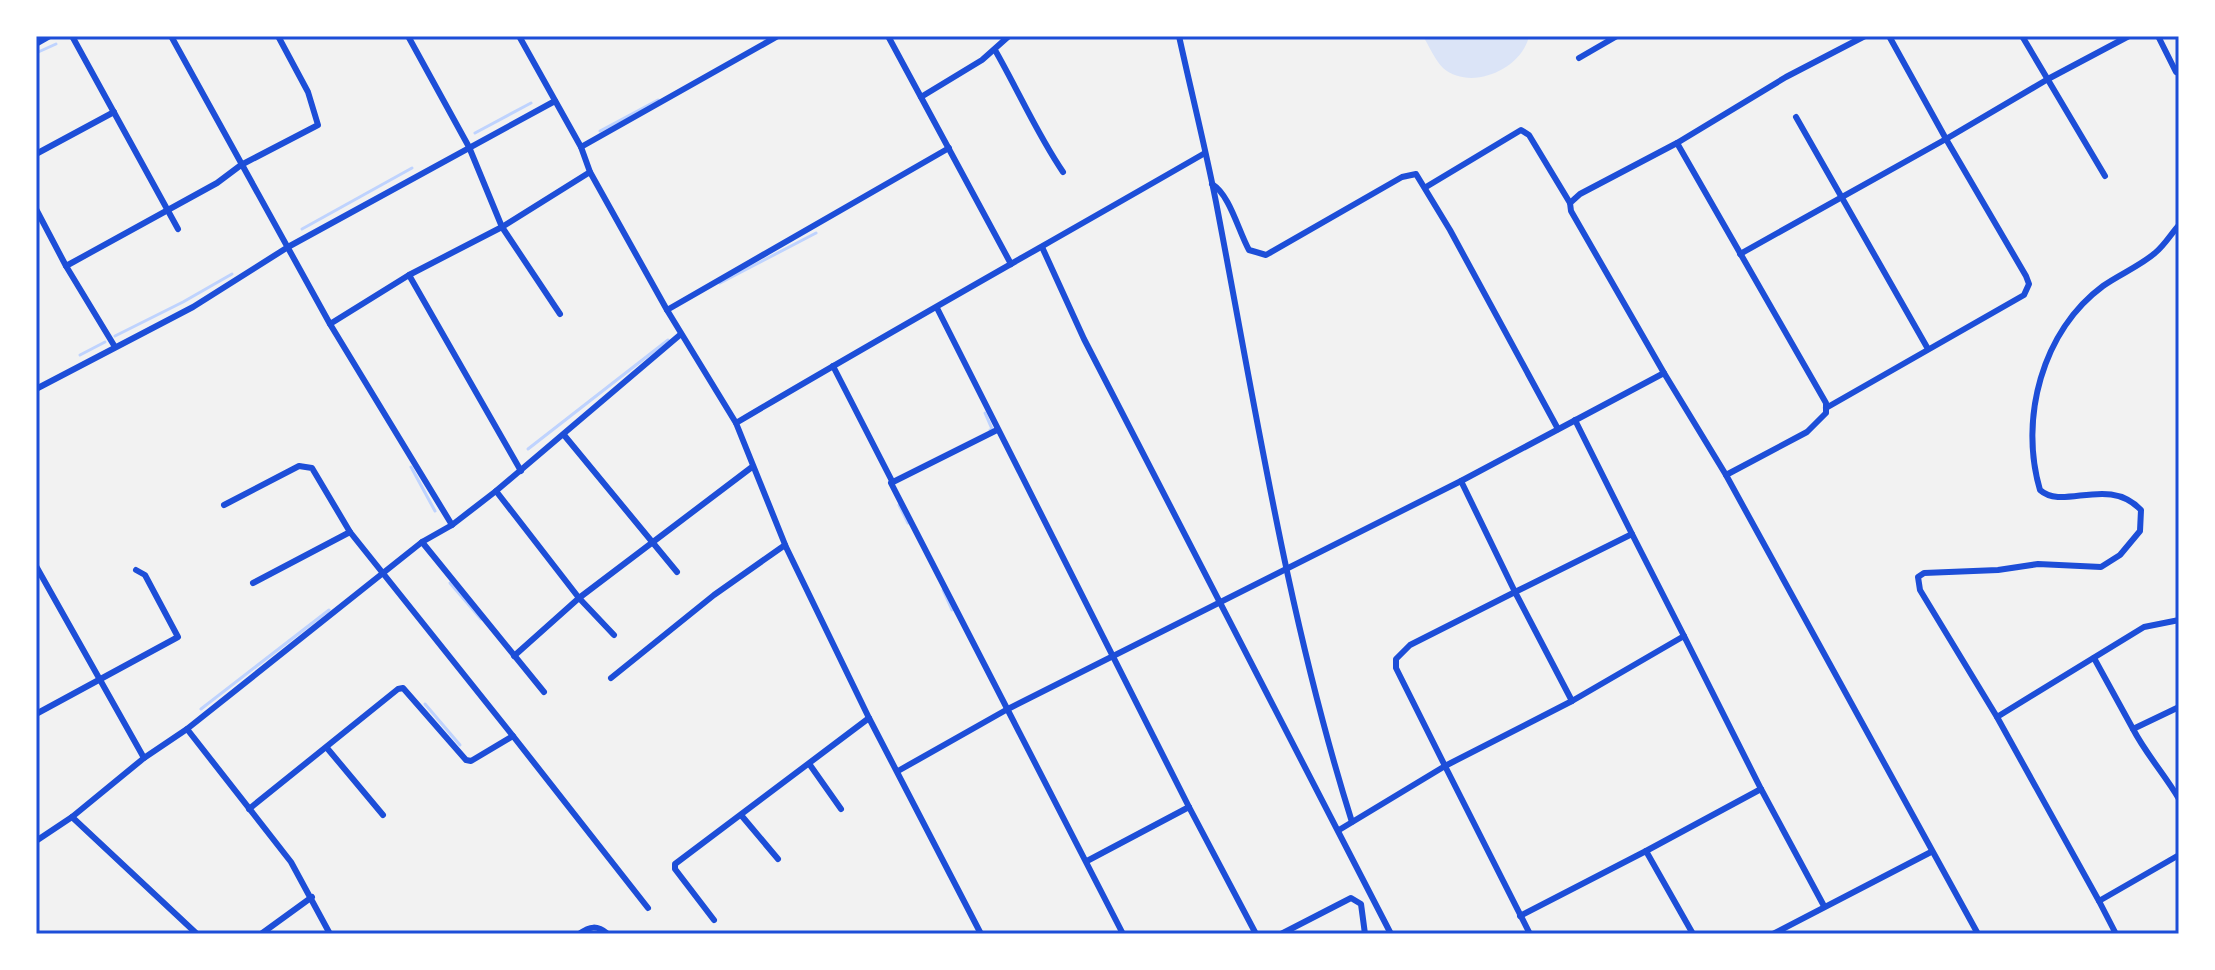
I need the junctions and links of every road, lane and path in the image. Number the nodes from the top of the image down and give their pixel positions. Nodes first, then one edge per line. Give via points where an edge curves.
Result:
1 (50, 36) edge
2 (72, 36) edge
3 (171, 36) edge
4 (278, 36) edge
5 (408, 36) edge
6 (519, 36) edge
7 (778, 36) edge
8 (888, 36) edge
9 (1009, 36) edge
10 (1179, 36) edge
11 (1617, 36) edge
12 (1865, 36) edge
13 (1889, 36) edge
14 (2022, 36) edge
15 (2129, 36) edge
16 (2158, 36) edge
17 (36, 44) edge
18 (995, 50) junction
19 (1579, 58) dead end
20 (2176, 72) dead end
21 (2048, 79) junction
22 (921, 97) junction
23 (555, 101) junction
24 (114, 112) junction
25 (1796, 117) dead end
26 (1946, 139) junction
27 (1677, 143) junction
28 (469, 147) junction
29 (581, 147) junction
30 (949, 148) junction
31 (1205, 153) junction
32 (36, 154) edge
33 (241, 165) junction
34 (590, 172) junction
35 (1063, 172) dead end
36 (2105, 176) dead end
37 (1212, 184) junction
38 (1426, 187) junction
39 (1843, 198) junction
40 (1570, 203) junction
41 (36, 209) edge
42 (168, 210) junction
43 (2179, 225) edge
44 (502, 227) junction
45 (178, 229) dead end
46 (288, 247) junction
47 (1042, 247) junction
48 (1740, 254) junction
49 (1011, 264) junction
50 (66, 266) junction
51 (409, 275) junction
52 (937, 308) junction
53 (667, 310) junction
54 (560, 314) dead end
55 (330, 324) junction
56 (681, 334) junction
57 (115, 347) junction
58 (1928, 349) junction
59 (833, 366) junction
60 (1664, 373) junction
61 (36, 389) edge
62 (1826, 408) junction
63 (1575, 420) junction
64 (736, 423) junction
65 (1558, 429) junction
66 (997, 430) junction
67 (564, 435) junction
68 (752, 467) junction
69 (521, 471) junction
70 (1726, 475) junction
71 (892, 481) junction
72 (1461, 481) junction
73 (496, 491) junction
74 (224, 505) dead end
75 (452, 525) junction
76 (350, 532) junction
77 (1632, 534) junction
78 (652, 541) junction
79 (422, 542) junction
80 (785, 545) junction
81 (36, 566) edge
82 (1285, 569) junction
83 (136, 570) dead end
84 (677, 572) dead end
85 (383, 574) junction
86 (253, 583) dead end
87 (1515, 592) junction
88 (579, 598) junction
89 (1218, 602) junction
90 (2179, 620) edge
91 (614, 635) dead end
92 (1684, 636) junction
93 (514, 656) junction
94 (1113, 656) junction
95 (2094, 658) junction
96 (611, 678) dead end
97 (100, 679) junction
98 (544, 692) dead end
99 (1572, 701) junction
100 (2179, 707) edge
101 (1006, 710) junction
102 (36, 714) edge
103 (1997, 717) junction
104 (869, 718) junction
105 (187, 729) junction
106 (2133, 729) junction
107 (513, 736) junction
108 (327, 748) junction
109 (144, 758) junction
110 (810, 765) junction
111 (1445, 766) junction
112 (898, 771) junction
113 (1761, 789) junction
114 (2179, 799) edge
115 (1189, 807) junction
116 (249, 809) junction
117 (841, 809) dead end
118 (383, 815) dead end
119 (741, 815) junction
120 (72, 817) junction
121 (1352, 822) junction
122 (1339, 830) junction
123 (36, 841) edge
124 (1646, 851) junction
125 (1931, 852) junction
126 (2179, 855) edge
127 (778, 859) dead end
128 (1087, 861) junction
129 (312, 897) junction
130 (2099, 901) junction
131 (1824, 906) junction
132 (648, 908) dead end
133 (1520, 916) junction
134 (714, 920) dead end
135 (197, 934) edge
136 (261, 934) edge
137 (330, 934) edge
138 (579, 934) edge
139 (608, 934) edge
140 (981, 934) edge
141 (1123, 934) edge
142 (1256, 934) edge
143 (1281, 934) edge
144 (1365, 934) edge
145 (1391, 934) edge
146 (1530, 934) edge
147 (1693, 934) edge
148 (1773, 934) edge
149 (1978, 934) edge
150 (2116, 934) edge

1 - 17 street
2 - 24 street
3 - 33 street
4 - 33 street via 308,92 318,125
5 - 28 street
6 - 23 street
7 - 29 street
8 - 22 street
9 - 18 street
10 - 31 street
11 - 19 street
12 - 27 street
13 - 26 street
14 - 21 street
15 - 21 street
16 - 20 street
18 - 22 street
18 - 35 street
21 - 26 street
21 - 36 street
22 - 30 street
23 - 28 street
23 - 29 street
24 - 32 street
24 - 42 street
25 - 39 street
26 - 39 street
26 - 58 street via 2029,284 2024,295
27 - 40 street
27 - 48 street
28 - 44 street
28 - 46 street
29 - 34 street
30 - 49 street
30 - 53 street
31 - 37 street
31 - 47 street
33 - 42 street
33 - 46 street
34 - 44 street
34 - 53 street
37 - 38 street via 1227,200 1249,250 1266,255 1402,177 1416,174
37 - 82 street
38 - 40 street via 1521,130
38 - 65 street
39 - 48 street
39 - 58 street
40 - 60 street
41 - 50 street
42 - 45 street
42 - 50 street
43 - 103 street via 2156,253 2102,287 2060,330 2032,415 2040,490 2048,496 2125,497 2141,510 2140,531 2120,555 2101,567 2038,564 1918,577 1920,590
44 - 51 street
44 - 54 street
46 - 55 street
46 - 57 street via 193,307
47 - 49 street
47 - 89 street
48 - 62 street
49 - 52 street
50 - 57 street
51 - 55 street
51 - 69 street
52 - 59 street
52 - 66 street
53 - 56 street
55 - 75 street
56 - 64 street
56 - 67 street
57 - 61 street
58 - 62 street
59 - 64 street
59 - 71 street
60 - 63 street
60 - 70 street
62 - 70 street via 1807,432
63 - 65 street
63 - 77 street
64 - 68 street
65 - 72 street
66 - 71 street
66 - 94 street
67 - 69 street
67 - 78 street
68 - 78 street
68 - 80 street
69 - 73 street
70 - 125 street
71 - 101 street
72 - 82 street
72 - 87 street
73 - 75 street
73 - 88 street
74 - 76 street via 299,466 309,466
75 - 79 street
76 - 85 street
76 - 86 street
77 - 87 street
77 - 92 street
78 - 84 street
78 - 88 street
79 - 85 street
79 - 93 street
80 - 96 street
80 - 104 street
81 - 97 street
82 - 89 street
82 - 121 street via 1319,717
83 - 97 street via 145,575 178,637
85 - 105 street
85 - 107 street
87 - 99 street
87 - 111 street via 1410,645 1396,659 1399,677
88 - 91 street
88 - 93 street
89 - 94 street
89 - 122 street
90 - 95 street via 2144,627
92 - 99 street
92 - 113 street
93 - 98 street
94 - 101 street
94 - 115 street
95 - 103 street
95 - 106 street
97 - 102 street
97 - 109 street
99 - 111 street
100 - 106 street
101 - 112 street
101 - 128 street
103 - 130 street
104 - 110 street
104 - 112 street
105 - 109 street
105 - 116 street
106 - 114 street
107 - 108 street via 466,760 403,688
107 - 132 street
108 - 116 street
108 - 118 street
109 - 120 street
110 - 117 street
110 - 119 street
111 - 121 street
111 - 133 street
112 - 140 street
113 - 124 street
113 - 131 street
115 - 128 street
115 - 142 street
116 - 129 street
119 - 127 street
119 - 134 street via 675,864
120 - 123 street
120 - 135 street
121 - 122 street
122 - 145 street
124 - 133 street
124 - 147 street
125 - 131 street
125 - 149 street
126 - 130 street
128 - 141 street
129 - 136 street
129 - 137 street
130 - 150 street
131 - 148 street
133 - 146 street
138 - 139 street via 591,927
143 - 144 street via 1351,898 1361,904

